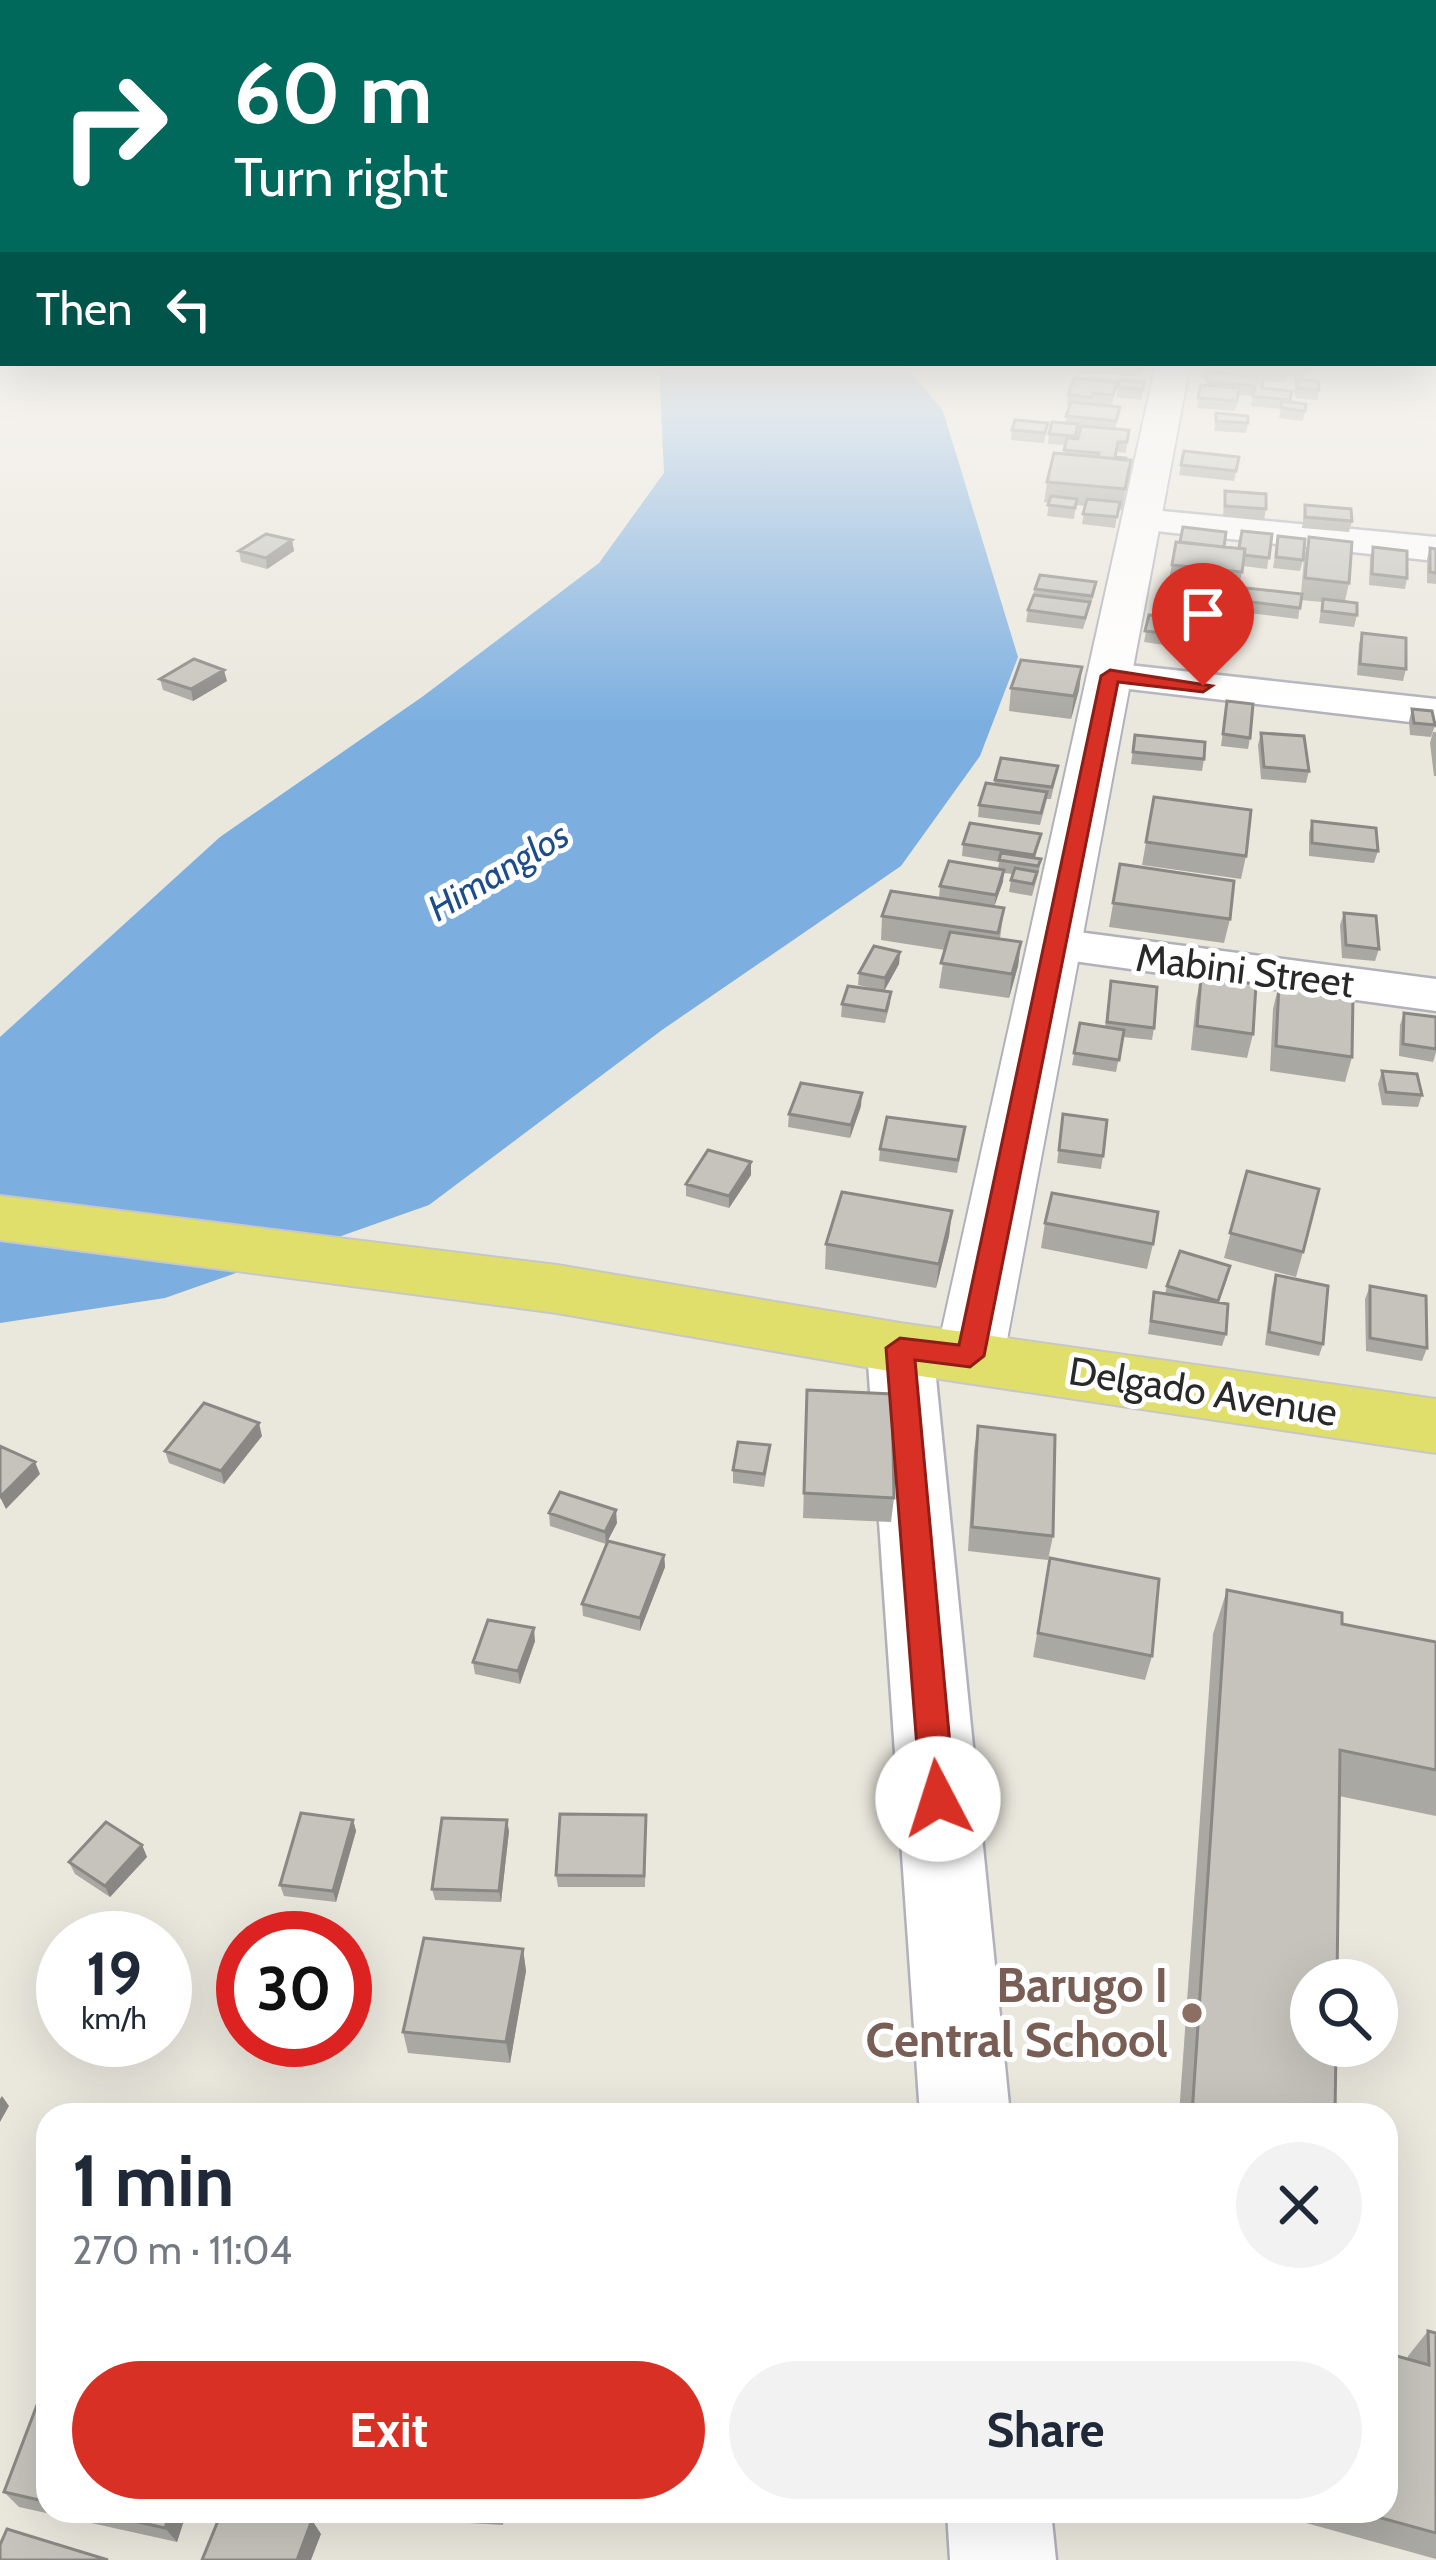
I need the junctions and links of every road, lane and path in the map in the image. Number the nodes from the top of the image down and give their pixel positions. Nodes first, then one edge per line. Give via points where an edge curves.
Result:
1 (1149, 483) edge
2 (1142, 520) junction
3 (1436, 548) edge
4 (1110, 676) junction
5 (1436, 712) edge
6 (1055, 945) junction
7 (1436, 995) edge
8 (0, 1218) edge
9 (935, 1352) junction
10 (1436, 1426) edge
11 (965, 2103) edge
12 (1000, 2523) edge
13 (1003, 2560) edge

1 - 2 street
2 - 3 street
2 - 4 street
4 - 5 street
4 - 6 street
6 - 7 street, Mabini Street
6 - 9 street
8 - 9 main road, Delgado Avenue via 557,1289
9 - 10 main road, Delgado Avenue
9 - 11 street
12 - 13 street

